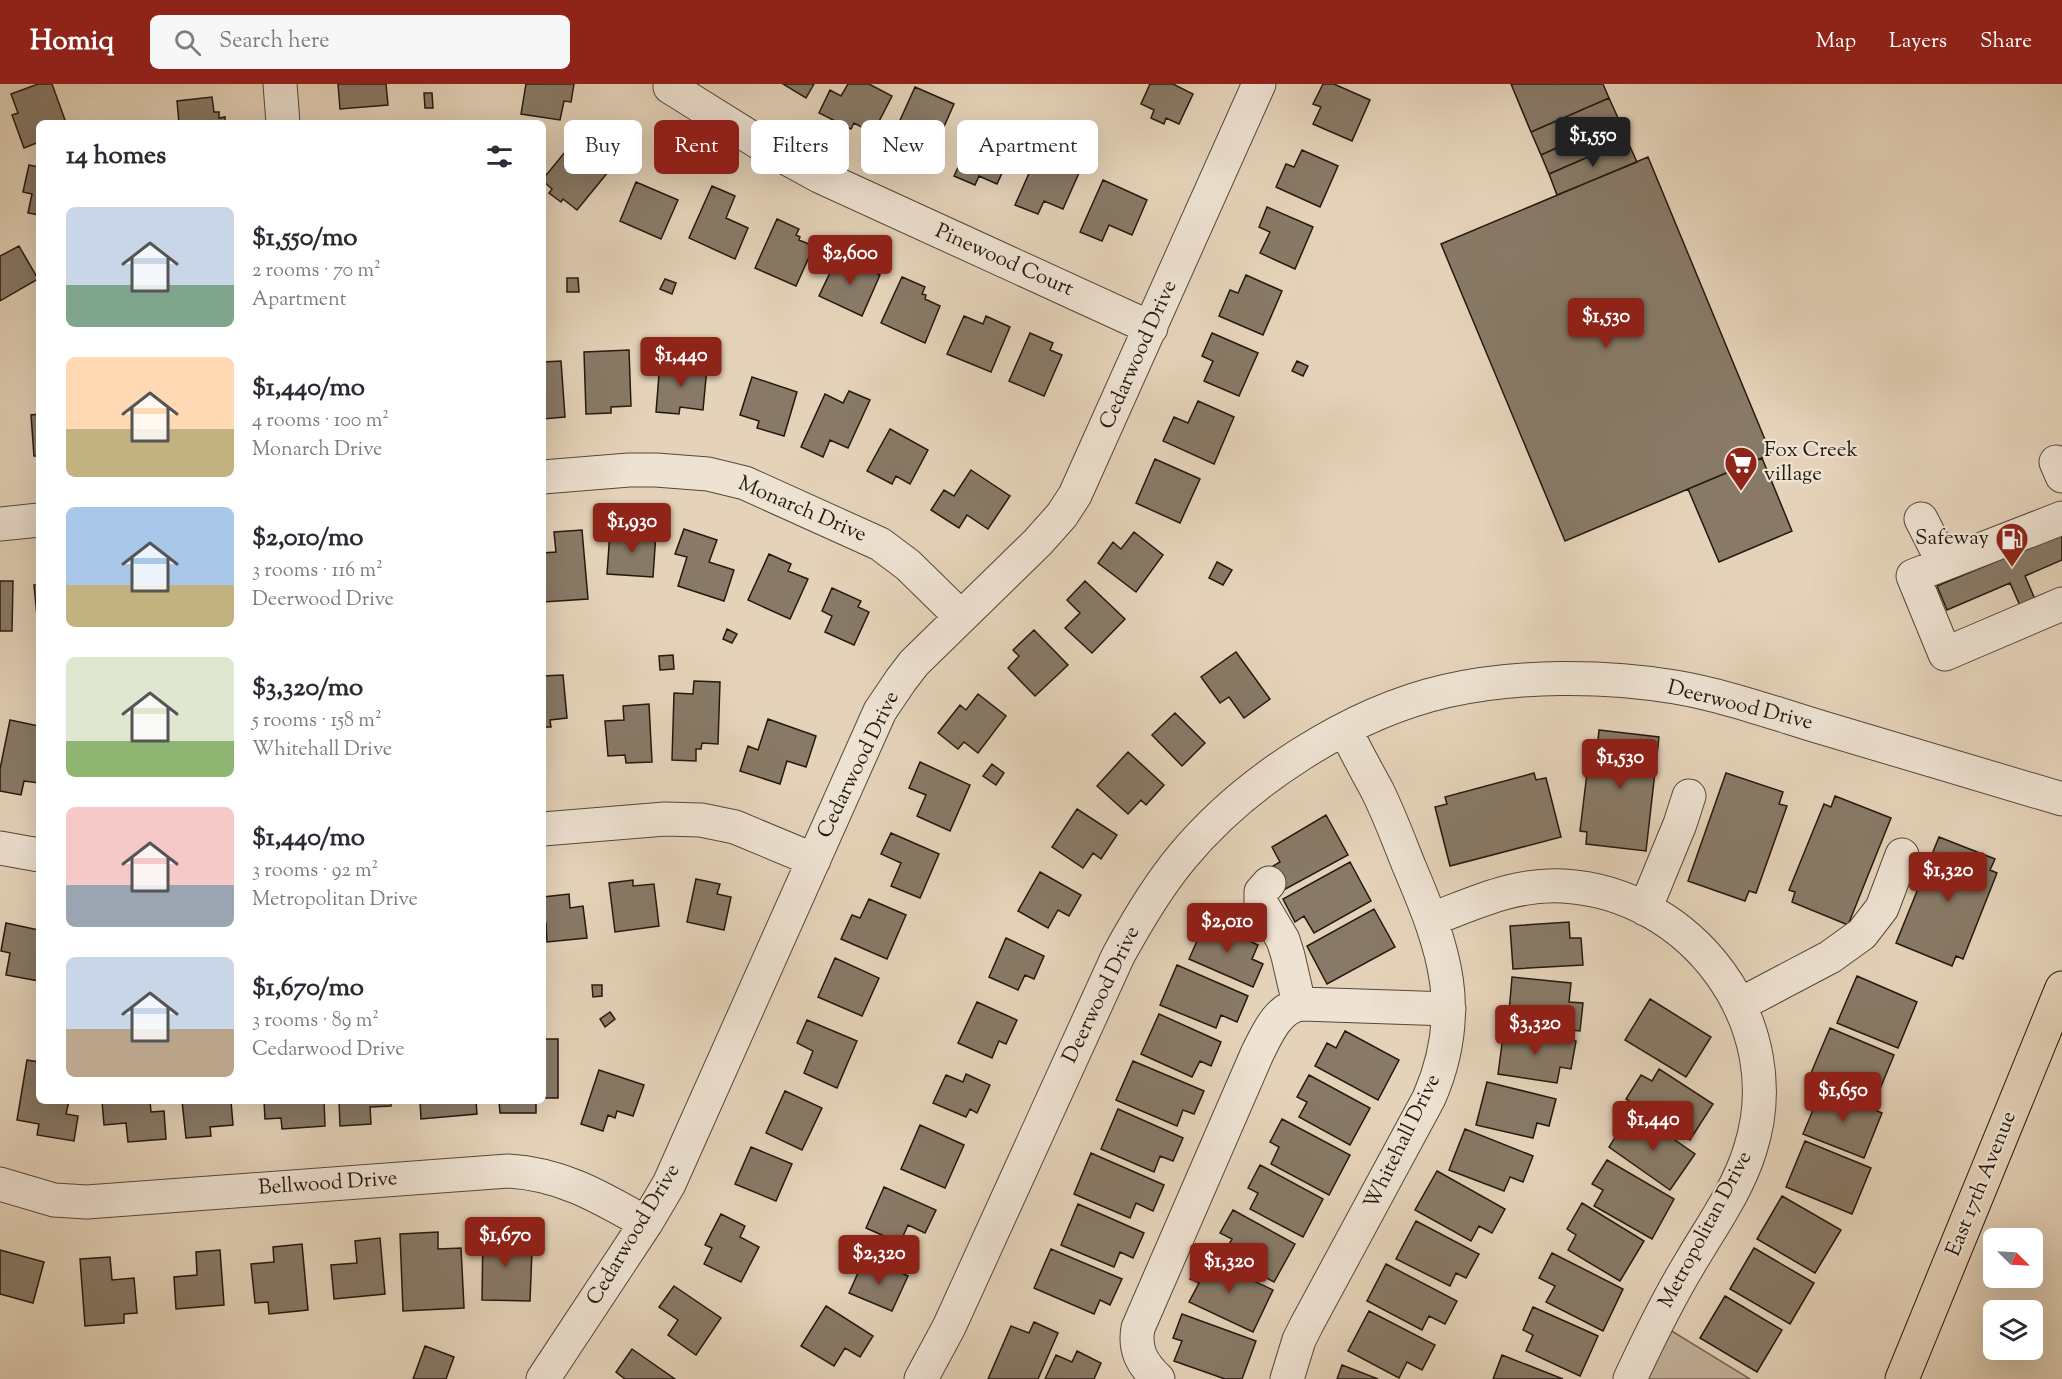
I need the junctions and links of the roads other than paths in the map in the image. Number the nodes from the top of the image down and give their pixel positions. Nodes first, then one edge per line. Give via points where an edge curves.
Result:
1 (280, 84) edge
2 (1259, 84) edge
3 (670, 87) dead end
4 (283, 120) edge
5 (1151, 327) junction
6 (546, 477) edge
7 (2062, 518) edge
8 (1921, 519) dead end
9 (36, 520) edge
10 (0, 524) edge
11 (1944, 564) junction
12 (2062, 604) edge
13 (961, 617) junction
14 (1345, 729) junction
15 (1689, 796) dead end
16 (2062, 799) edge
17 (546, 829) edge
18 (0, 848) edge
19 (36, 854) edge
20 (1902, 855) dead end
21 (814, 860) junction
22 (1269, 882) dead end
23 (1645, 909) junction
24 (1432, 919) junction
25 (2062, 988) edge
26 (1299, 1004) junction
27 (1739, 1005) junction
28 (1449, 1009) junction
29 (0, 1184) edge
30 (646, 1224) junction
31 (543, 1379) edge
32 (921, 1379) edge
33 (1158, 1379) edge
34 (1287, 1379) edge
35 (1630, 1379) edge
36 (1902, 1379) edge

1 - 4 street
2 - 5 street, Cedarwood Drive
3 - 5 street, Pinewood Court via 819,176
5 - 13 street, Cedarwood Drive via 1071,502 1048,531
6 - 13 street, Monarch Drive via 656,470 708,474 746,483 880,544 908,565
7 - 11 street
8 - 11 street
9 - 10 street
11 - 12 street via 1913,576 1945,654
13 - 21 street, Cedarwood Drive via 914,663 888,697
14 - 16 street, Deerwood Drive via 1392,708 1498,682 1592,679 1676,687
14 - 24 street, Whitehall Drive via 1378,792
14 - 32 street, Deerwood Drive via 1284,765 1231,806 1182,857 1137,922 949,1327
15 - 23 street
17 - 21 street via 665,819 701,820 735,827
18 - 19 street
20 - 27 street via 1882,908 1862,934 1830,957
21 - 30 street, Cedarwood Drive via 669,1184
22 - 26 street via 1261,892 1261,903 1283,940
23 - 24 street, Metropolitan Drive via 1584,888 1540,886 1496,895
23 - 27 street, Metropolitan Drive via 1699,947 1716,966
24 - 28 street, Whitehall Drive via 1447,975
25 - 36 main road, East 17th Avenue
26 - 28 street
26 - 33 street via 1275,1021 1257,1054 1142,1318 1138,1353
27 - 35 street, Metropolitan Drive via 1754,1047 1757,1072 1758,1109 1750,1150 1732,1191 1663,1310
28 - 34 street, Whitehall Drive via 1445,1048 1435,1085 1303,1332
29 - 30 street, Bellwood Drive via 54,1200 87,1202 515,1171 576,1185
30 - 31 street, Cedarwood Drive

